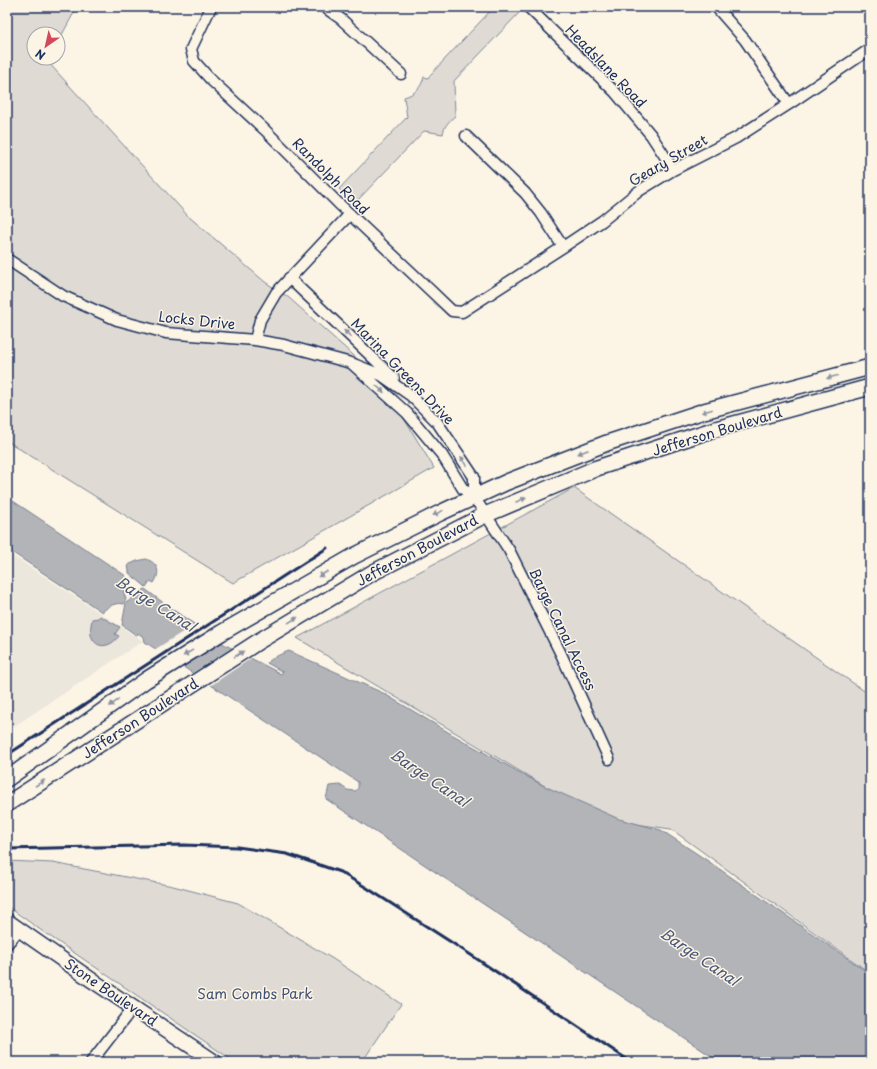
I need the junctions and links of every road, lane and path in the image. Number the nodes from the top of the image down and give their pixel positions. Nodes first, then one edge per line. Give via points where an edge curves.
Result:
1 (211, 7) edge
2 (324, 7) edge
3 (528, 7) edge
4 (721, 8) edge
5 (870, 49) edge
6 (401, 74) dead end
7 (789, 104) junction
8 (466, 136) dead end
9 (673, 170) junction
10 (350, 214) junction
11 (563, 247) junction
12 (7, 259) edge
13 (289, 278) junction
14 (462, 312) joint
15 (255, 340) junction
16 (351, 363) junction
17 (870, 367) edge
18 (870, 387) edge
19 (411, 396) junction
20 (474, 497) junction
21 (485, 514) junction
22 (609, 759) dead end
23 (7, 779) edge
24 (7, 804) edge
25 (7, 920) edge
26 (20, 929) junction
27 (7, 944) edge
28 (133, 1007) junction
29 (91, 1062) edge
30 (215, 1062) edge

1 - 10 street, Randolph Road via 190,49 194,61
2 - 6 street via 341,18
3 - 9 street, Headslane Road via 615,92 651,135
4 - 7 street
5 - 7 street, Geary Street
7 - 9 street, Geary Street via 736,138
8 - 11 street via 525,193
9 - 11 street, Geary Street via 639,191 602,221
10 - 13 street
10 - 14 street, Randolph Road via 452,311
11 - 14 street, Geary Street
12 - 15 street, Locks Drive via 63,296 117,320 166,333
13 - 15 street via 267,307 260,320
19 -> 13 street, Marina Greens Drive
15 - 16 street, Locks Drive via 284,344
16 - 19 street, Locks Drive via 381,375
16 -> 20 street, Locks Drive via 407,413 442,454 463,489
17 -> 20 main road, Jefferson Boulevard via 704,411 627,436
21 -> 18 main road, Jefferson Boulevard via 597,468 712,430
20 -> 19 street, Marina Greens Drive via 474,476 437,422
20 - 21 street, Locks Drive
20 -> 23 main road, Jefferson Boulevard via 354,556 221,633 146,680
21 - 22 street, Barge Canal Access via 509,550 561,654
24 -> 21 main road, Jefferson Boulevard via 259,640 372,573
25 - 26 street, Stone Boulevard
26 - 27 street
26 - 28 street, Stone Boulevard
28 - 29 street
28 - 30 street, Stone Boulevard

